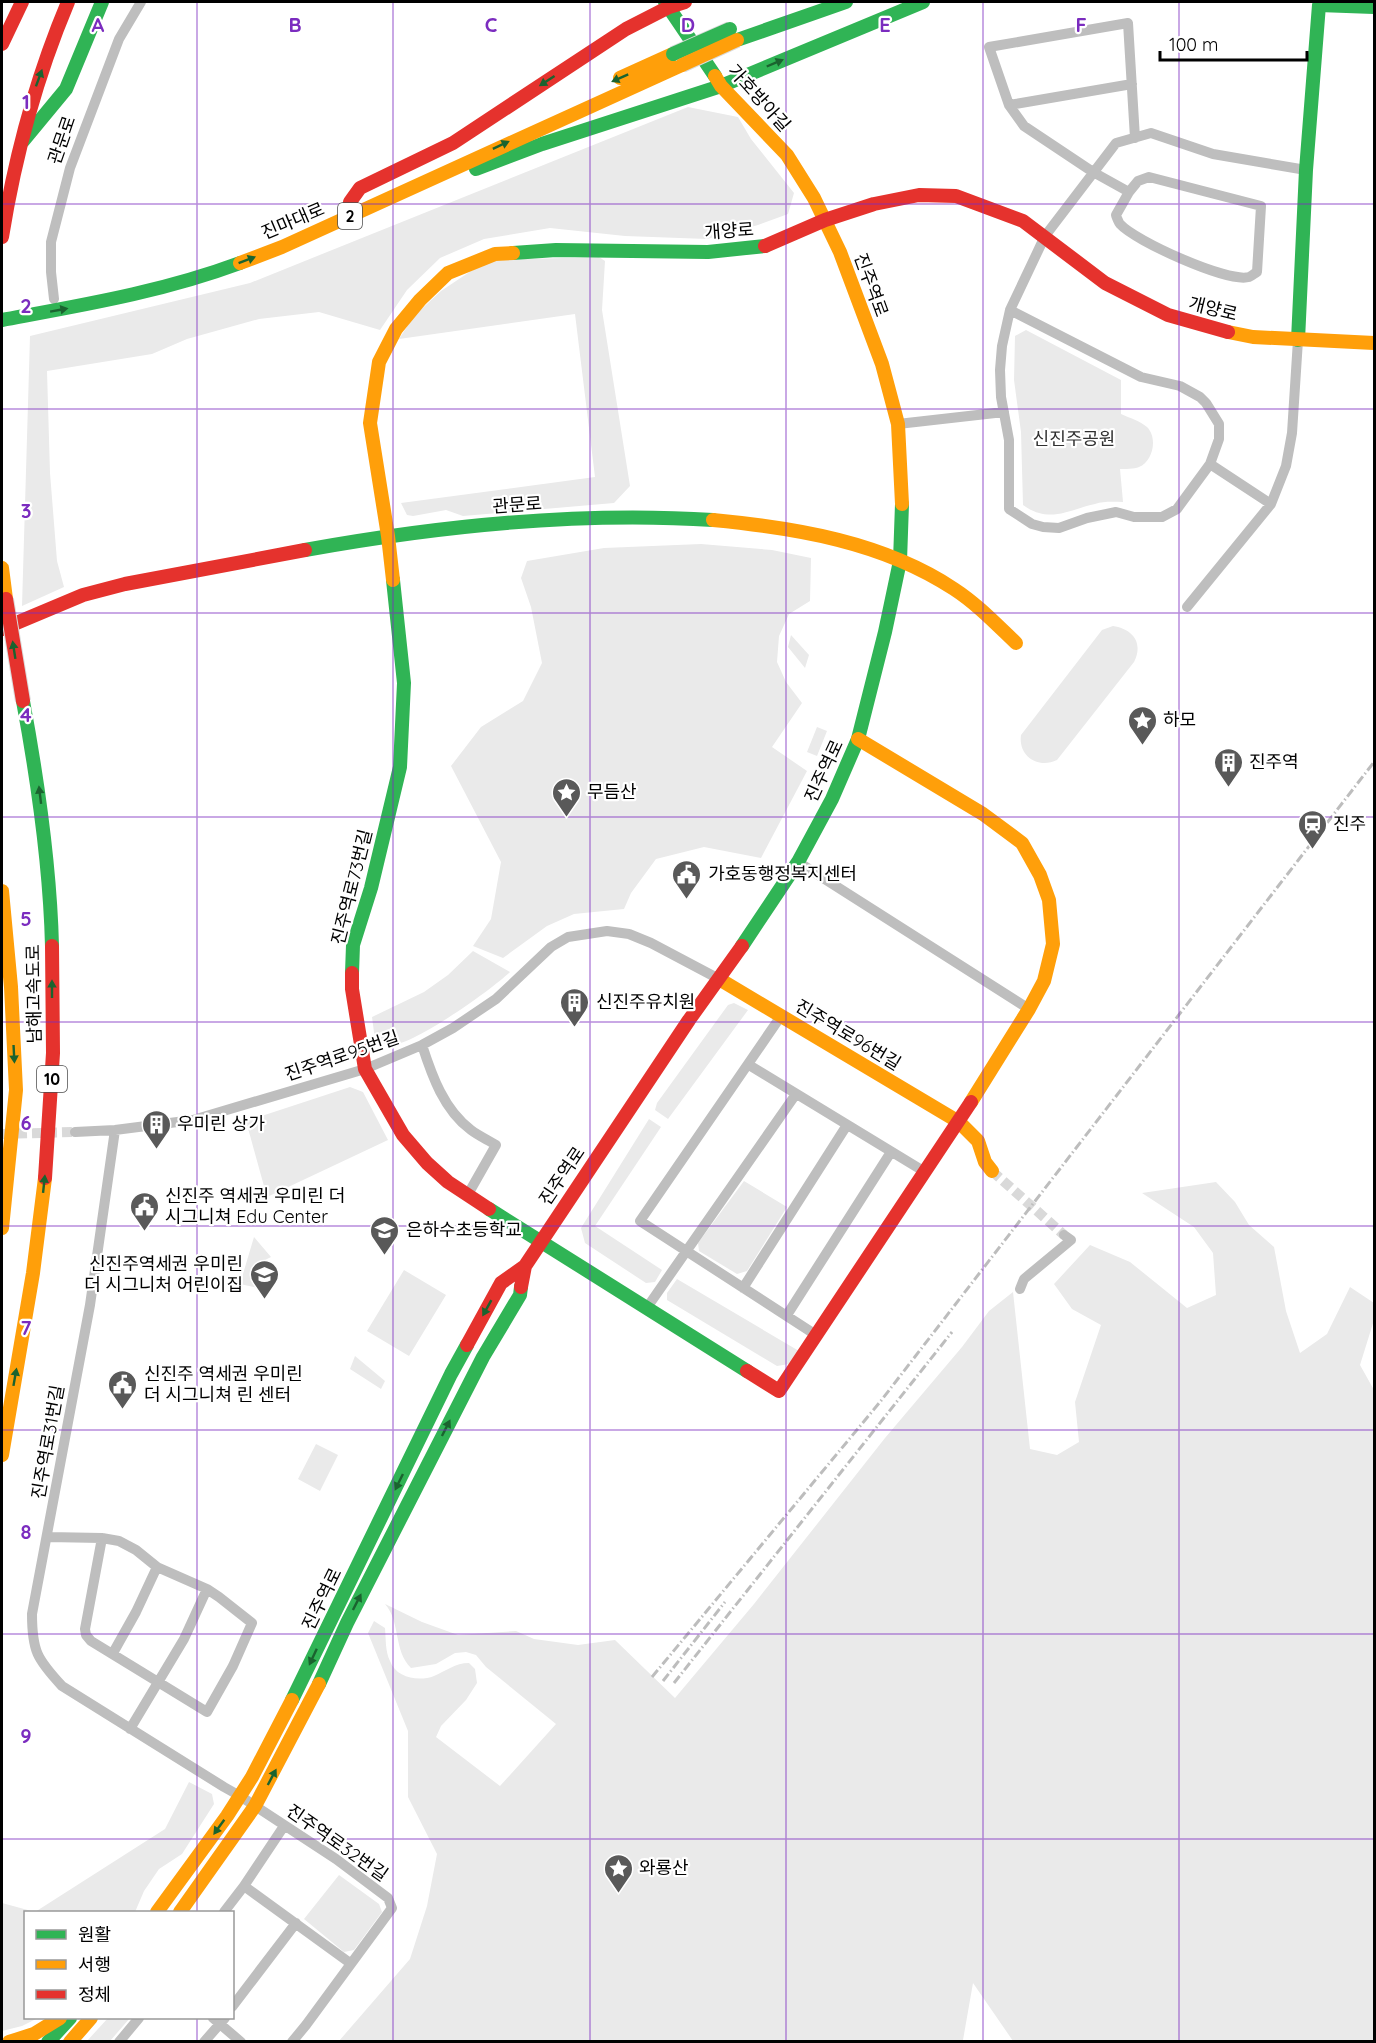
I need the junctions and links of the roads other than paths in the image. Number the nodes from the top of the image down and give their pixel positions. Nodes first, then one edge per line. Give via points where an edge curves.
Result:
1 (22, 2) edge
2 (68, 2) edge
3 (102, 2) edge
4 (141, 2) edge
5 (644, 2) edge
6 (686, 2) edge
7 (807, 2) edge
8 (846, 2) edge
9 (923, 2) edge
10 (667, 4) edge
11 (1374, 7) edge
12 (626, 29) junction
13 (734, 34) junction
14 (2, 44) edge
15 (677, 59) junction
16 (1132, 84) junction
17 (721, 86) junction
18 (597, 89) dead end
19 (1009, 105) junction
20 (1135, 138) junction
21 (480, 142) dead end
22 (20, 144) junction
23 (1306, 170) junction
24 (1093, 172) junction
25 (408, 188) junction
26 (1128, 192) junction
27 (350, 202) junction
28 (825, 220) junction
29 (1045, 236) junction
30 (2, 237) edge
31 (54, 299) junction
32 (2, 307) edge
33 (1010, 310) junction
34 (2, 320) edge
35 (1298, 340) junction
36 (1374, 343) edge
37 (1004, 412) junction
38 (898, 424) junction
39 (1210, 464) junction
40 (1271, 504) junction
41 (388, 536) junction
42 (900, 561) junction
43 (2, 568) edge
44 (1187, 607) dead end
45 (2, 629) edge
46 (1016, 643) dead end
47 (858, 739) junction
48 (798, 862) junction
49 (2, 891) edge
50 (719, 979) junction
51 (1029, 1009) junction
52 (781, 1016) junction
53 (422, 1046) junction
54 (749, 1065) junction
55 (365, 1069) junction
56 (796, 1094) junction
57 (959, 1122) junction
58 (847, 1125) junction
59 (115, 1130) junction
60 (75, 1132) tunnel mouth
61 (891, 1152) junction
62 (992, 1171) tunnel mouth
63 (925, 1172) junction
64 (467, 1196) junction
65 (2, 1228) edge
66 (1064, 1235) dead end
67 (539, 1242) junction
68 (687, 1251) junction
69 (525, 1266) junction
70 (743, 1288) junction
71 (1020, 1289) dead end
72 (646, 1309) junction
73 (787, 1315) junction
74 (816, 1335) junction
75 (2, 1455) edge
76 (48, 1537) junction
77 (102, 1538) junction
78 (157, 1567) junction
79 (207, 1589) junction
80 (113, 1653) junction
81 (159, 1682) junction
82 (130, 1729) junction
83 (240, 1796) junction
84 (255, 1806) junction
85 (284, 1826) junction
86 (244, 1886) junction
87 (158, 1911) edge
88 (181, 1911) edge
89 (225, 1911) edge
90 (296, 1923) junction
91 (350, 1963) junction
92 (234, 2004) edge
93 (58, 2019) edge
94 (69, 2019) edge
95 (90, 2019) edge
96 (138, 2019) edge
97 (219, 2020) edge
98 (9, 2042) edge
99 (48, 2042) edge
100 (70, 2042) edge
101 (119, 2042) edge
102 (204, 2042) edge
103 (241, 2042) edge
104 (292, 2042) edge

1 - 14 main road
22 -> 2 main road via 35,89
3 - 22 main road via 66,89
4 - 31 street, 관문로 via 118,39 70,168 51,242
5 - 12 main road via 640,14
6 - 10 main road
7 - 13 main road, 2
8 - 13 main road, 2
17 -> 9 main road
10 - 12 main road
10 - 17 main road, 가호방아길
11 - 23 main road via 1319,5
12 -> 27 main road via 453,143 360,188
13 - 15 main road, 2, bridge
15 -> 18 main road, 2
25 -> 15 main road, 진마대로 / 2
16 - 19 street
16 - 19 street via 1128,23 989,47
16 - 20 street
17 - 25 main road via 542,144 439,183
17 - 28 main road, 가호방아길 via 787,155
19 - 24 street via 1024,126
20 - 23 street via 1151,134 1213,154
20 - 24 street via 1116,143
21 - 27 main road, 진마대로 / 2
22 - 30 main road
23 - 35 main road
24 - 26 street
24 - 29 street
34 -> 25 main road, 진마대로 / 2 via 127,297 215,272
26 - 26 street via 1138,181 1149,177 1261,206 1257,272 1248,277 1213,272 1163,252 1119,224 1116,215
27 - 31 main road, 진마대로 / 2 via 211,260 124,285
28 - 29 main road, 개양로 via 919,195 956,196 1008,214
28 - 38 main road, 진주역로 via 882,364
28 - 41 main road, 개양로 via 766,246 708,252 556,250 495,254 448,273 396,329 379,362 370,423
29 - 33 street
29 - 35 main road, 개양로 via 1105,283 1168,315 1253,337
31 - 32 main road, 진마대로 / 2
33 - 37 street via 1000,370
33 - 39 street via 1141,377 1180,386 1200,397 1219,424 1220,439
35 - 36 main road, 개양로
35 - 40 street via 1292,433 1286,466
37 - 38 street
37 - 39 street via 1009,440 1010,509 1043,527 1059,528 1116,512 1162,517 1177,509
38 - 42 main road, 진주역로
39 - 40 street
40 - 44 street
41 - 42 main road, 관문로 via 576,519 709,519 825,537
41 - 45 main road, 관문로 via 125,584 83,596
41 - 55 main road, 진주역로73번길 via 404,683 400,767 353,945 352,989
42 - 46 main road, 관문로 via 968,598
42 - 47 main road, 진주역로
75 -> 43 main road, 남해고속도로 / 10, bridge via 35,1266 52,1090 48,867
47 - 48 main road, 진주역로 via 832,800
47 - 51 main road via 983,814 1022,843 1049,900 1053,944 1044,981
48 - 50 main road, 진주역로
48 - 51 street
49 -> 65 main road, 남해고속도로 / 10 via 16,1090
50 - 52 main road, 진주역로96번길
50 - 53 street, 진주역로95번길 via 629,934 607,931 568,937 551,947 495,999
50 - 67 main road, 진주역로
51 - 57 main road
52 - 54 street
52 - 57 main road, 진주역로96번길
53 - 55 street, 진주역로95번길
53 - 64 street via 434,1081 451,1108 470,1129 495,1145
54 - 56 street
54 - 68 street via 640,1221
55 - 59 street, 진주역로95번길 via 193,1120
55 - 64 main road, 진주역로73번길 via 403,1135 427,1163
56 - 58 street
56 - 68 street
57 - 62 main road, 진주역로96번길 via 980,1143 984,1160
57 - 63 main road
58 - 61 street
58 - 70 street
59 - 60 street, 진주역로95번길
59 - 76 street, 진주역로31번길 via 90,1305
61 - 63 street
61 - 73 street
63 - 74 main road
64 - 67 main road, 진주역로73번길
66 - 71 street via 1071,1240 1024,1279
67 - 69 main road, 진주역로
67 - 72 main road, 진주역로73번길
68 - 70 street
68 - 72 street
69 -> 83 main road, 진주역로 via 501,1283 457,1364 294,1699
84 -> 69 main road, 진주역로 via 445,1431 520,1295
70 - 73 street
72 - 74 main road, 진주역로73번길 via 779,1391
73 - 74 street
76 - 77 street
76 - 82 street, 진주역로31번길 via 32,1614 32,1641 43,1666 62,1686
77 - 78 street via 119,1540
77 - 80 street via 85,1629 91,1641
78 - 79 street
78 - 80 street
79 - 81 street
79 - 81 street via 252,1623 233,1666 207,1712
80 - 81 street
81 - 82 street
82 - 83 street, 진주역로31번길
83 - 84 street, 진주역로32번길
83 -> 87 main road, 진주역로
84 - 85 street, 진주역로32번길
84 - 88 main road, 진주역로
85 - 86 street
85 - 91 street, 진주역로32번길 via 388,1898 392,1908
86 - 89 street
86 - 90 street
90 - 91 street
90 - 92 street
91 - 104 street, 진주역로32번길
93 - 98 main road via 34,2034
94 - 99 main road
95 - 100 main road
96 - 101 street
97 - 102 street
97 - 103 street

